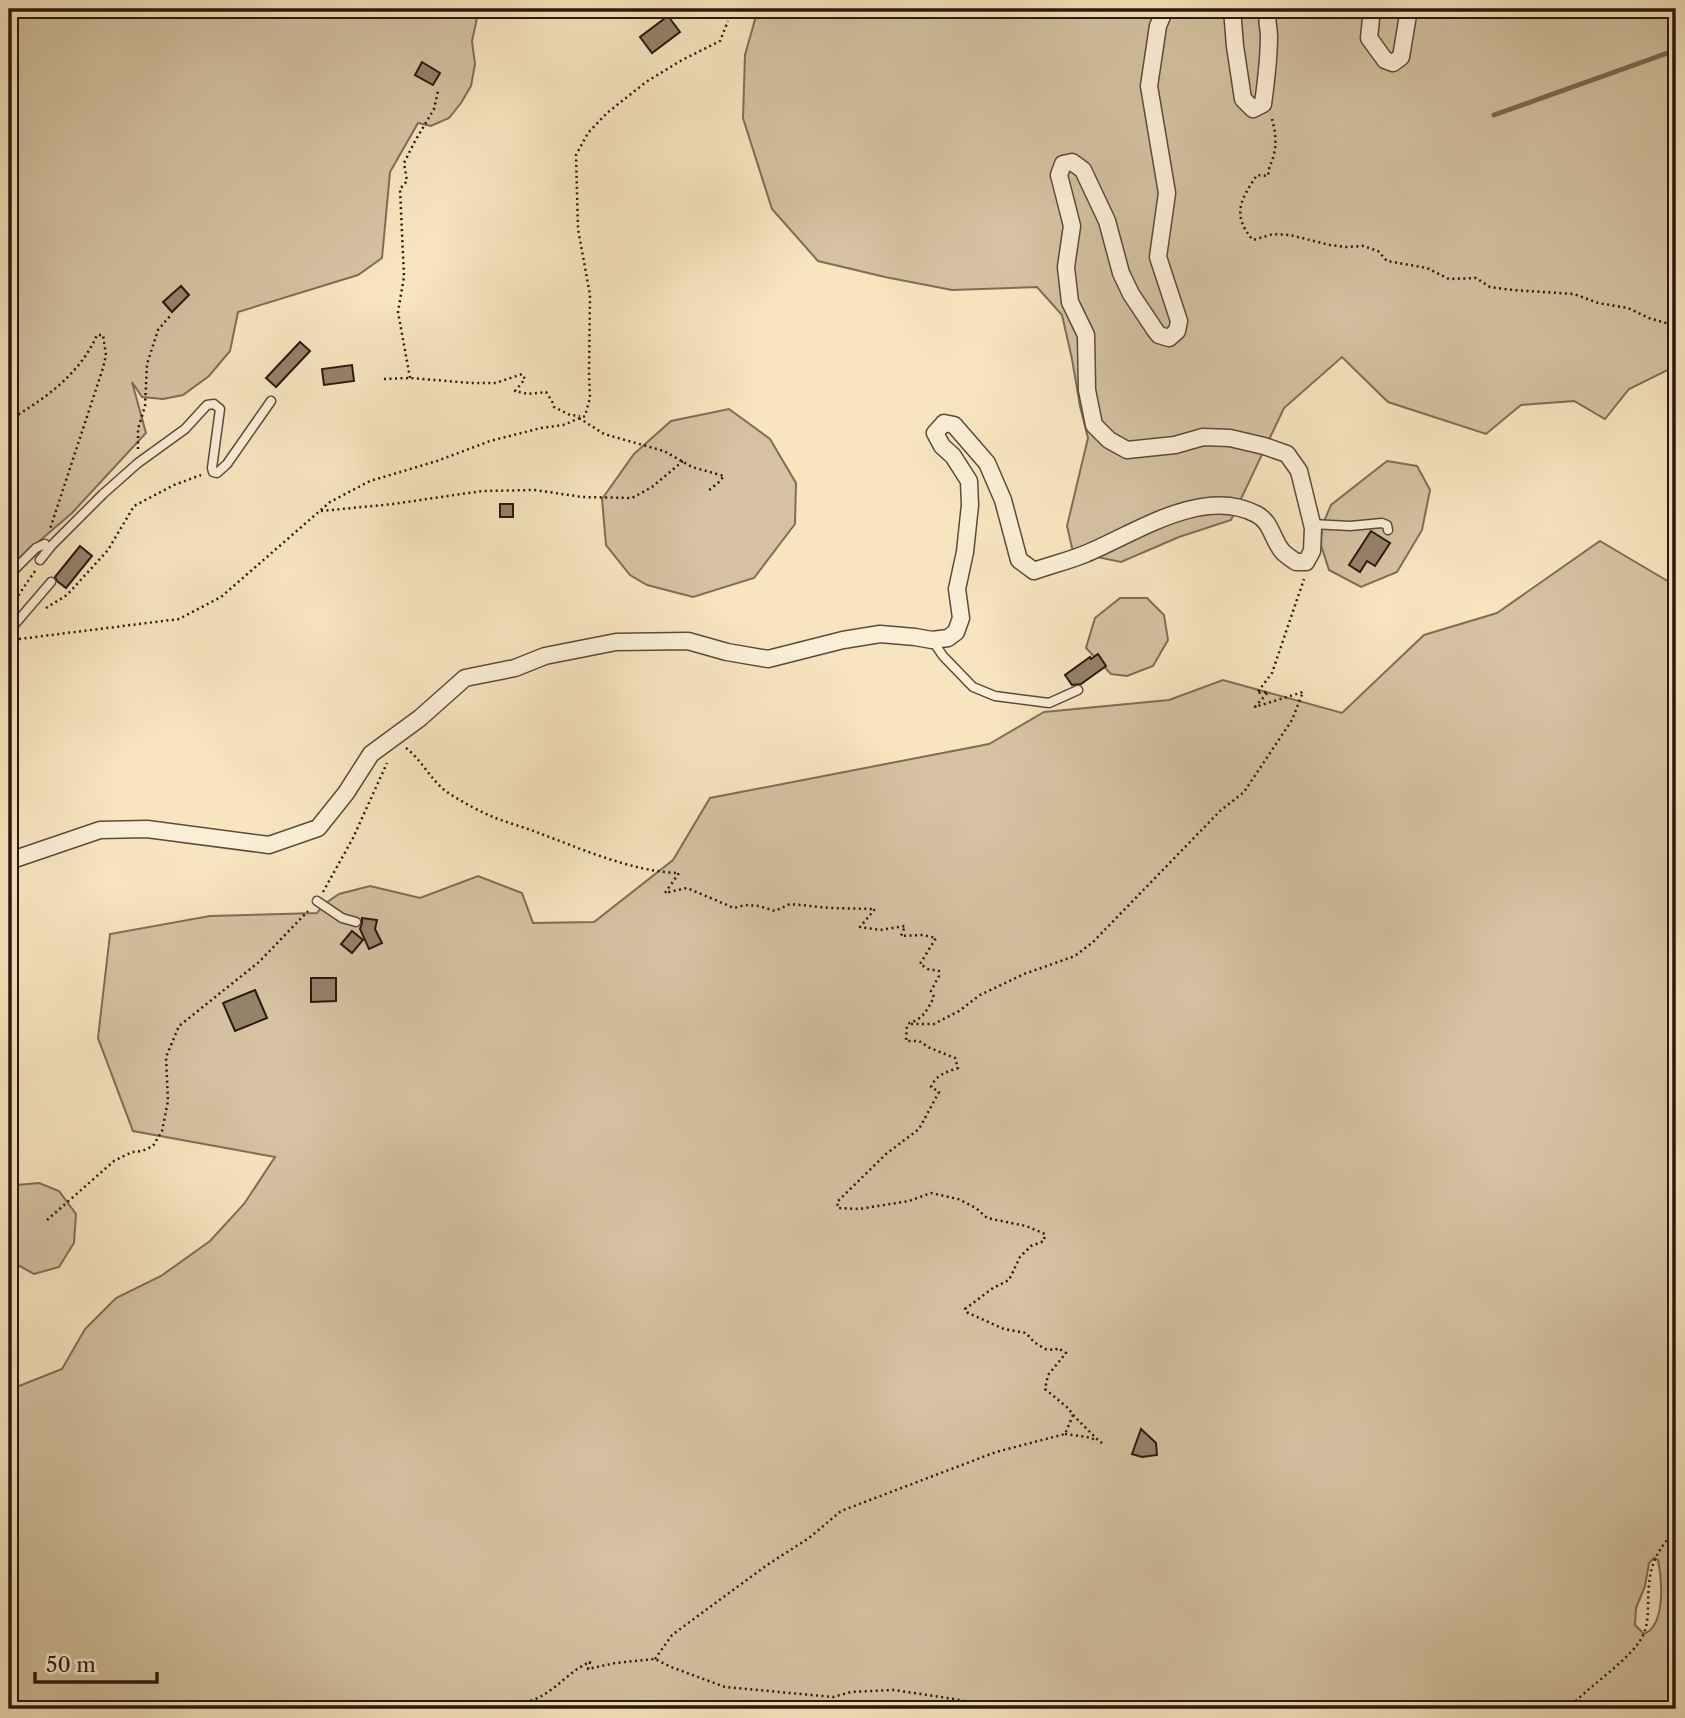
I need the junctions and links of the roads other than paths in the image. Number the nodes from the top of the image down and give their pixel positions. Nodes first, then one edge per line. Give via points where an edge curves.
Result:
1 (1165, 9) edge
2 (1232, 9) edge
3 (1269, 9) edge
4 (1372, 9) edge
5 (1409, 9) edge
6 (271, 401) dead end
7 (1312, 524) junction
8 (1388, 530) dead end
9 (45, 544) road end
10 (40, 560) road end
11 (9, 575) edge
12 (51, 582) dead end
13 (9, 631) edge
14 (932, 640) junction
15 (1078, 690) dead end
16 (9, 861) edge
17 (317, 901) road end
18 (356, 922) dead end

1 - 7 street via 1158,26 1150,86 1167,192 1158,257 1179,321 1169,338 1159,335 1131,294 1107,221 1083,170 1072,162 1063,164 1059,175 1072,226 1066,267 1070,302 1086,335 1087,390 1094,425 1127,450 1230,438 1287,454 1300,471
2 - 3 street via 1243,99 1253,109 1263,104
4 - 5 street via 1369,38 1385,60 1393,63 1401,57
6 - 10 lane via 217,473 212,468 220,409 207,405 185,429 138,463
7 - 8 lane via 1382,523
7 - 14 street via 1312,551 1306,562 1296,562 1282,551 1267,521 1255,513 1234,505 1209,505 1172,515 1083,555 1034,571 1018,560 1003,500 987,463 954,425 944,423 935,433 969,481 970,505 957,589 961,618 956,632
9 - 11 lane
12 - 13 lane
14 - 15 lane via 973,687 995,696 1049,703
14 - 16 street via 880,634 768,659 688,641 616,642 545,656 515,668 466,678 371,754 317,828 269,845 147,829 100,830
17 - 18 lane

